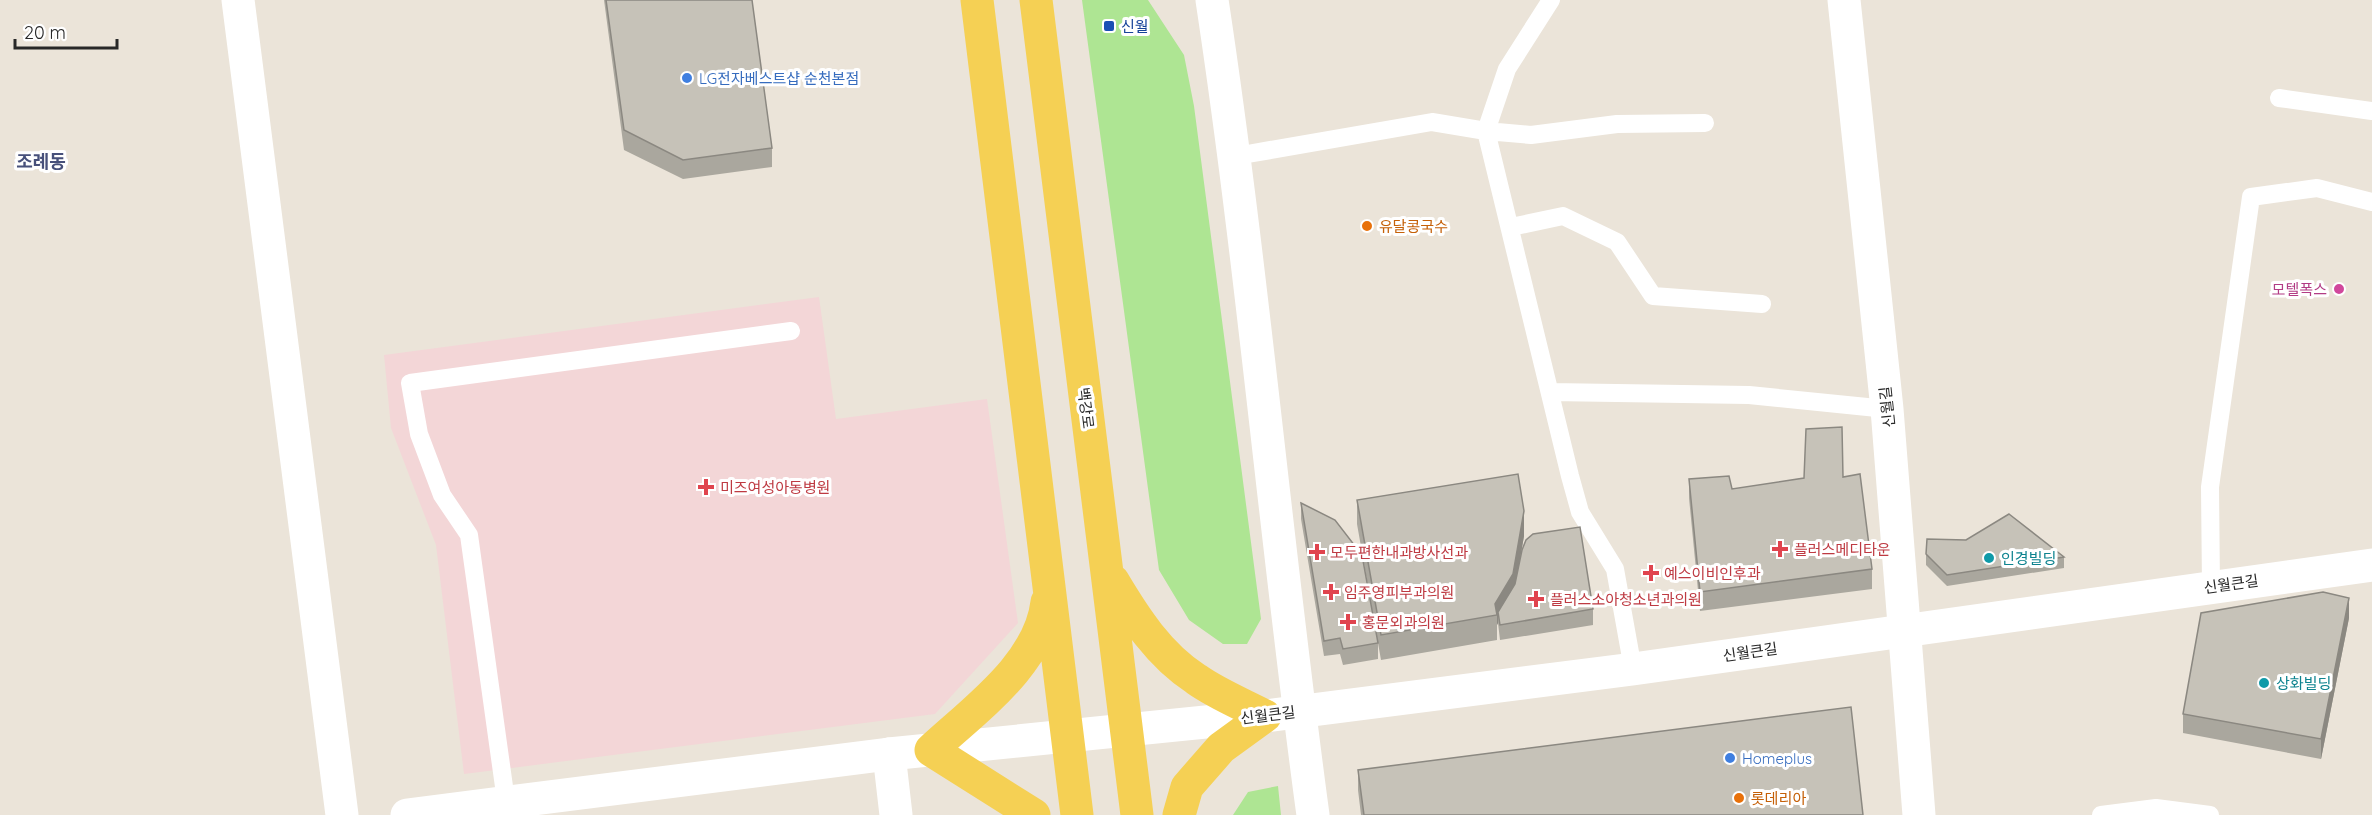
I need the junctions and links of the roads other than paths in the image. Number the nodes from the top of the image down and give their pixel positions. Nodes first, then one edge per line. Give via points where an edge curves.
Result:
1 (238, 0) edge
2 (977, 0) edge
3 (1036, 0) edge
4 (1212, 0) edge
5 (1551, 0) edge
6 (1845, 0) edge
7 (2279, 98) dead end
8 (2372, 111) edge
9 (1705, 123) dead end
10 (1486, 131) junction
11 (1236, 156) junction
12 (2372, 202) edge
13 (1511, 227) junction
14 (1762, 304) dead end
15 (791, 331) dead end
16 (1550, 392) junction
17 (1887, 410) junction
18 (2372, 565) edge
19 (1106, 568) junction
20 (1049, 585) junction
21 (2211, 587) junction
22 (1905, 630) junction
23 (1633, 669) junction
24 (1299, 711) junction
25 (1265, 716) junction
26 (1126, 729) junction
27 (1068, 735) junction
28 (931, 750) junction
29 (889, 754) junction
30 (502, 806) edge
31 (342, 815) edge
32 (407, 815) edge
33 (896, 815) edge
34 (1034, 815) edge
35 (1077, 815) edge
36 (1137, 815) edge
37 (1179, 815) edge
38 (1313, 815) edge
39 (1919, 815) edge
40 (2101, 815) edge
41 (2210, 815) edge

1 - 31 street
2 - 20 main road
3 - 19 main road, 백강로
4 - 11 street
5 - 10 lane via 1507,69
6 - 17 street, 신월길
7 - 8 lane
9 - 10 lane via 1617,124 1531,135
10 - 11 lane via 1432,122
10 - 13 lane
11 - 24 street
12 - 21 lane via 2317,188 2251,197 2210,487
13 - 14 lane via 1563,216 1617,242 1653,296
13 - 16 lane
15 - 30 lane via 410,383 419,434 442,495 469,535
16 - 17 lane via 1749,395
16 - 23 lane via 1580,512 1615,569
17 - 22 street, 신월길
18 - 21 street, 신월큰길
19 - 25 main road via 1137,622 1168,655 1195,679
19 - 26 main road, 백강로
20 - 27 main road
20 - 28 main road via 1046,614 1019,663 997,689
21 - 22 street, 신월큰길
22 - 23 street, 신월큰길
22 - 39 street, 신월길
23 - 24 street, 신월큰길
24 - 25 street, 신월큰길
24 - 38 street
25 - 26 street, 신월큰길
25 - 37 main road via 1221,748 1187,787
26 - 27 street, 신월큰길
26 - 36 main road, 백강로
27 - 28 street, 신월큰길
27 - 35 main road
28 - 29 street, 신월큰길
28 - 34 main road
29 - 30 street, 신월큰길
29 - 33 street
30 - 32 street, 신월큰길
40 - 41 lane via 2156,808

